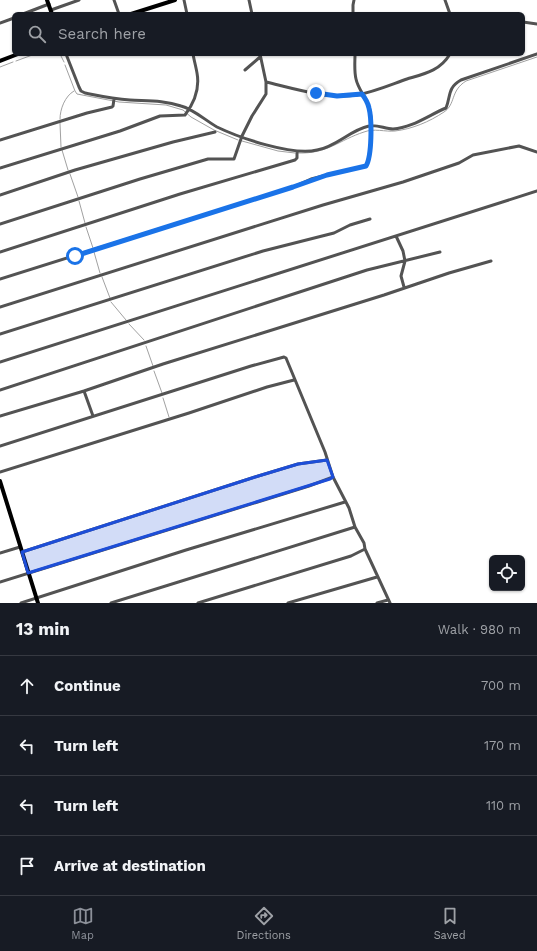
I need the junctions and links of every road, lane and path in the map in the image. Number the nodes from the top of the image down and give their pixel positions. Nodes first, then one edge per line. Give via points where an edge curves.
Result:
1 (78, 0) edge
2 (114, 0) edge
3 (174, 0) edge
4 (184, 0) edge
5 (249, 0) edge
6 (354, 0) edge
7 (445, 0) edge
8 (48, 2) edge
9 (27, 12) edge
10 (52, 12) edge
11 (118, 12) edge
12 (138, 12) edge
13 (187, 12) edge
14 (252, 12) edge
15 (352, 12) edge
16 (449, 12) edge
17 (12, 19) edge
18 (525, 22) edge
19 (0, 23) edge
20 (537, 24) edge
21 (537, 54) edge
22 (13, 56) edge
23 (67, 56) edge
24 (193, 56) edge
25 (260, 56) edge
26 (355, 56) edge
27 (449, 56) edge
28 (0, 61) edge
29 (245, 70) dead end
30 (266, 82) junction
31 (362, 94) junction
32 (114, 101) junction
33 (187, 111) junction
34 (370, 129) junction
35 (215, 132) dead end
36 (242, 136) junction
37 (0, 140) edge
38 (297, 151) junction
39 (537, 152) edge
40 (0, 168) edge
41 (537, 191) edge
42 (0, 195) edge
43 (370, 219) dead end
44 (0, 224) edge
45 (396, 236) junction
46 (0, 252) edge
47 (440, 252) dead end
48 (405, 261) junction
49 (491, 261) dead end
50 (0, 279) edge
51 (404, 288) junction
52 (0, 307) edge
53 (0, 334) edge
54 (0, 362) edge
55 (294, 380) junction
56 (0, 390) edge
57 (84, 391) junction
58 (0, 416) edge
59 (93, 416) junction
60 (0, 446) edge
61 (327, 460) junction
62 (0, 472) edge
63 (333, 477) junction
64 (0, 481) edge
65 (345, 502) junction
66 (355, 527) junction
67 (21, 549) junction
68 (365, 549) junction
69 (0, 553) edge
70 (28, 573) junction
71 (377, 577) junction
72 (0, 582) edge
73 (36, 598) junction
74 (389, 601) edge
75 (21, 603) edge
76 (38, 603) edge
77 (112, 603) edge
78 (198, 603) edge
79 (288, 603) edge
80 (377, 603) edge

1 - 10 street
2 - 11 street
3 - 12 main road
4 - 13 street
5 - 14 street
6 - 15 street
7 - 16 street
8 - 9 street
8 - 10 main road
17 - 19 street
18 - 20 street
21 - 34 street via 461,80 449,94 446,108 419,122 392,129
22 - 28 main road
23 - 32 street via 81,91
24 - 33 street via 198,88 197,95
25 - 29 street
25 - 30 street
26 - 31 street via 356,77
27 - 31 street via 442,65 430,72
30 - 31 street via 328,95
30 - 36 street via 265,97
31 - 34 street via 370,110
32 - 33 street via 165,102
32 - 37 street via 112,107
33 - 36 street
33 - 40 street via 180,116 160,116
34 - 38 street via 350,134 326,148
34 - 50 street via 369,158 366,166 362,168 311,179 293,187
35 - 42 street via 75,170
36 - 38 street
36 - 44 street via 236,156 229,160 208,159
38 - 46 street via 295,160
39 - 52 street via 519,146 473,155 459,164 403,182
41 - 45 street
43 - 53 street via 334,233 248,256
45 - 48 street via 404,251
45 - 54 street
47 - 48 street
48 - 51 street via 400,276
48 - 56 street via 367,270
49 - 51 street
51 - 57 street
55 - 59 street via 286,358 281,358
55 - 61 street
55 - 62 street via 267,386
57 - 58 street
57 - 59 street
59 - 60 street
61 - 63 street
61 - 67 street via 298,464
63 - 65 street
63 - 70 street
64 - 67 main road
65 - 66 street
65 - 73 street
66 - 68 street
66 - 77 street
67 - 69 street
67 - 70 main road
68 - 71 street
68 - 78 street via 351,556
70 - 72 street
70 - 73 main road
71 - 74 street
71 - 79 street
73 - 75 street
73 - 76 main road
74 - 80 street

